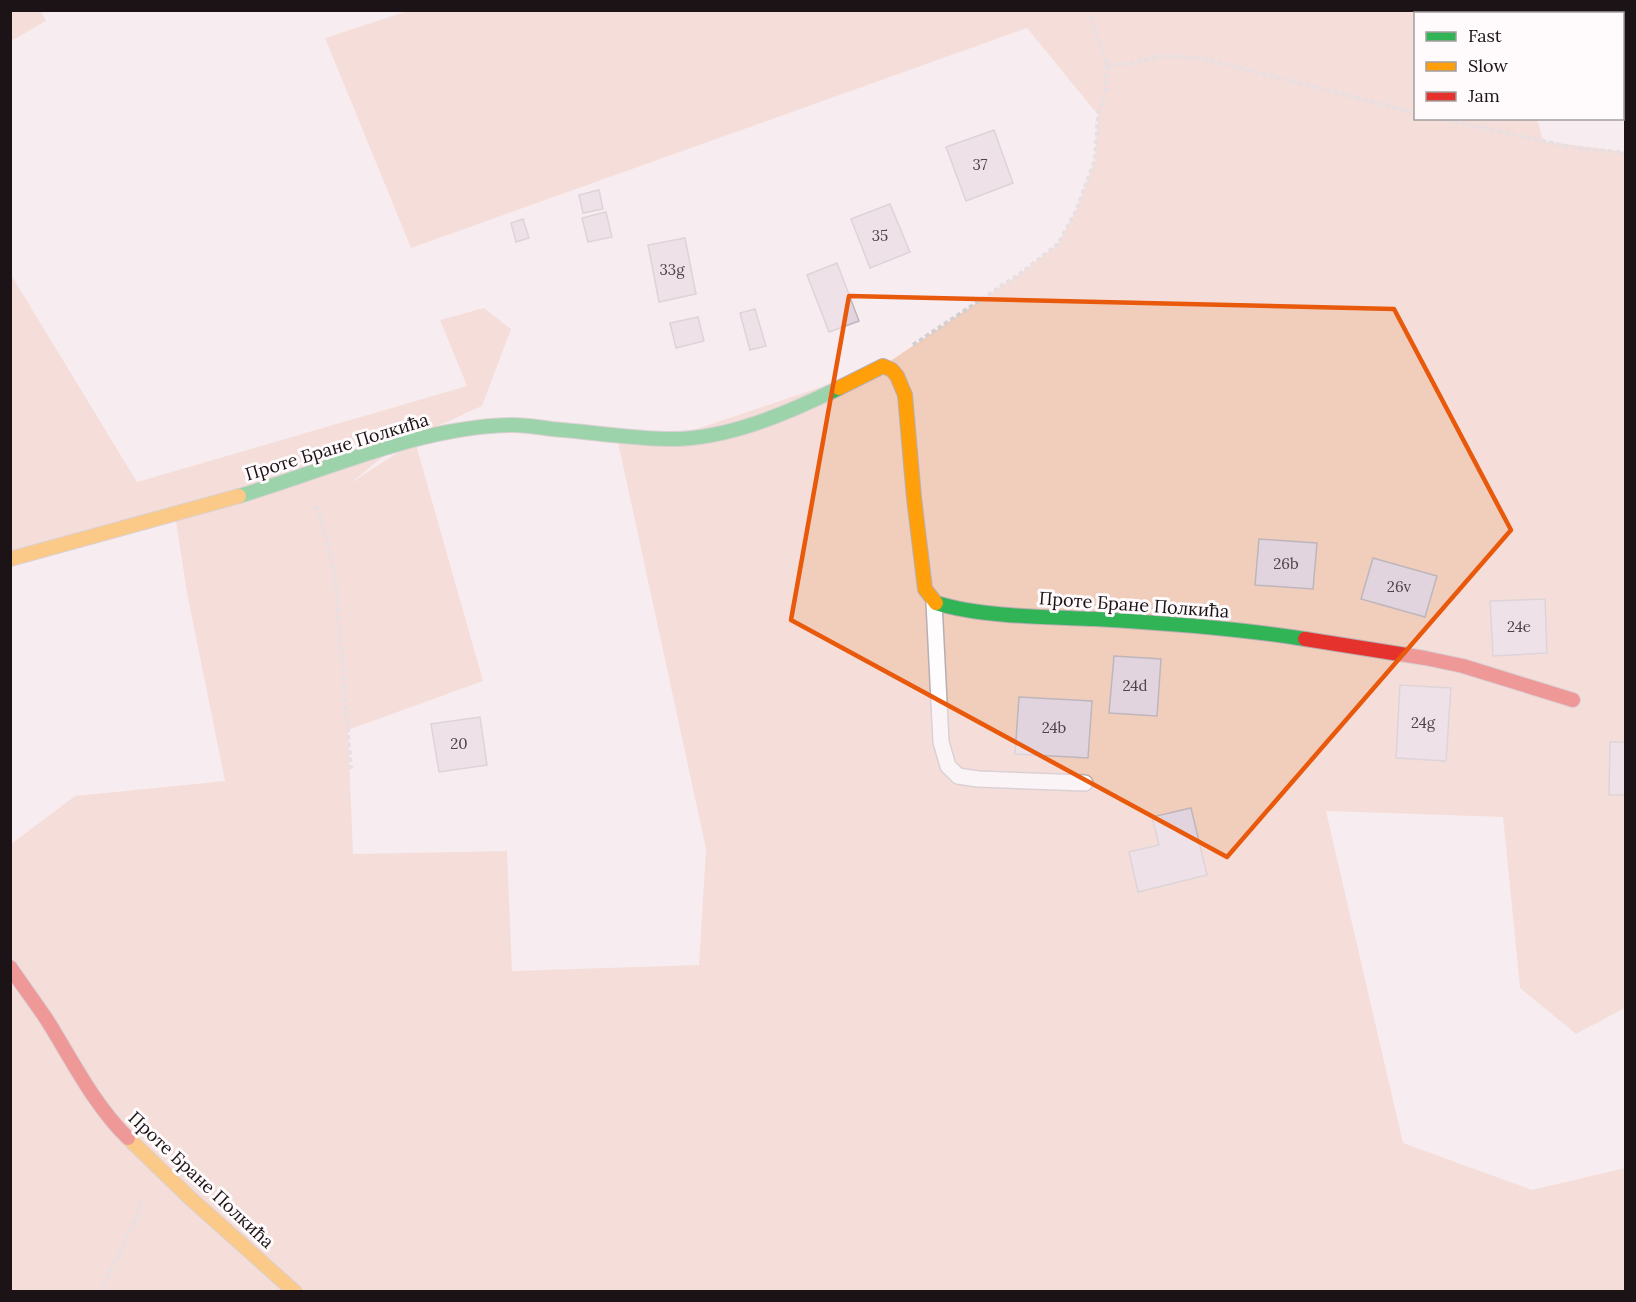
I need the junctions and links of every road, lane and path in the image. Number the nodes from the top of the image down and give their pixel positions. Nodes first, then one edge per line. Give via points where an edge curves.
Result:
1 (1088, 10) edge
2 (1107, 65) junction
3 (1414, 112) edge
4 (1448, 120) edge
5 (1626, 153) edge
6 (883, 366) junction
7 (292, 481) junction
8 (10, 559) edge
9 (934, 602) junction
10 (1573, 700) dead end
11 (351, 769) dead end
12 (1085, 783) dead end
13 (10, 967) edge
14 (147, 1155) junction
15 (100, 1292) edge
16 (295, 1292) edge

1 - 2 path
2 - 3 path via 1163,56 1201,58
2 - 6 path via 1095,160 1076,211 1058,244
4 - 5 path via 1570,147
6 - 7 street, Проте Бране Полкића via 794,408 707,437 667,439 512,424 441,433 398,444
6 - 9 street via 897,376 905,395 925,589
7 - 8 street, Проте Бране Полкића
7 - 11 path via 312,498 322,520 335,575
9 - 10 street, Проте Бране Полкића via 953,608 1032,616 1279,634 1463,666
9 - 12 lane via 940,742 948,766 958,776 978,779
13 - 14 street, Проте Бране Полкића via 117,1127
14 - 15 path via 139,1212
14 - 16 street, Проте Бране Полкића

